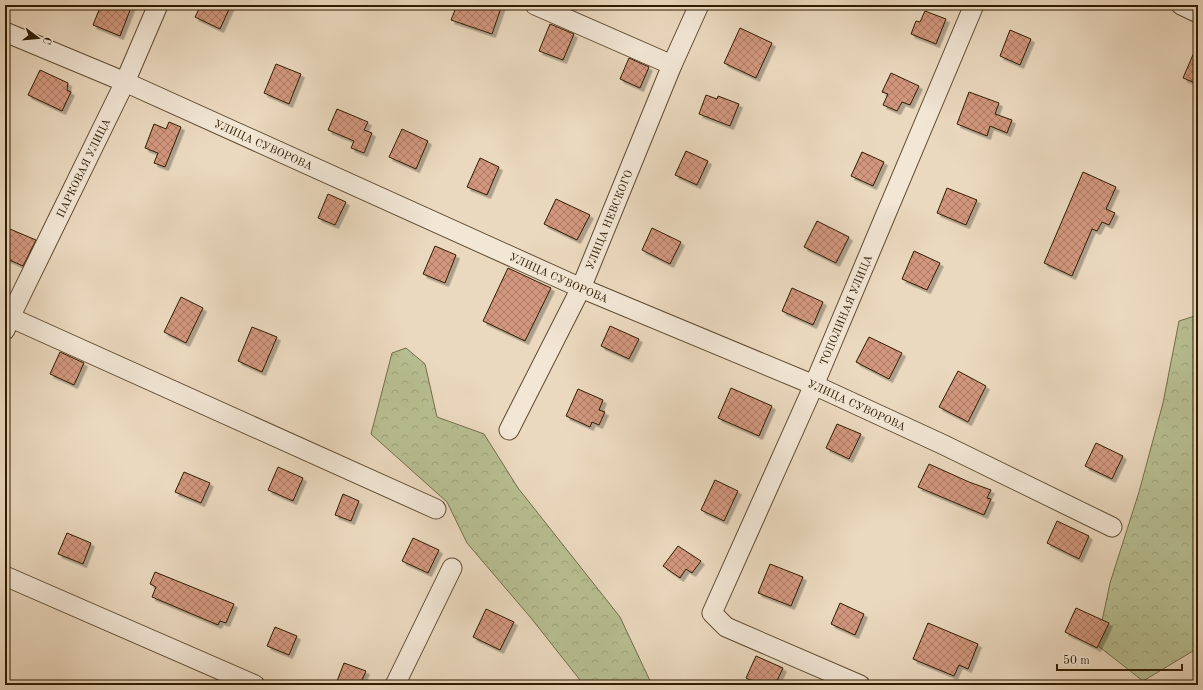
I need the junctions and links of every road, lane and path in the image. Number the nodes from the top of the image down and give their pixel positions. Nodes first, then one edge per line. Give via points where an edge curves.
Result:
1 (158, 5) edge
2 (535, 5) edge
3 (699, 5) edge
4 (974, 5) edge
5 (1181, 5) edge
6 (1198, 13) edge
7 (5, 32) edge
8 (672, 65) junction
9 (125, 82) junction
10 (581, 288) junction
11 (7, 321) edge
12 (814, 384) junction
13 (509, 430) dead end
14 (436, 508) dead end
15 (1112, 527) dead end
16 (452, 568) dead end
17 (5, 576) edge
18 (255, 685) edge
19 (395, 685) edge
20 (860, 685) edge

1 - 9 street, ПАРКОВАЯ УЛИЦА
2 - 8 street
3 - 8 street, УЛИЦА НЕВСКОГО
4 - 12 street, ТОПОЛИНАЯ УЛИЦА
5 - 6 street
7 - 9 street, УЛИЦА СУВОРОВА
8 - 10 street, УЛИЦА НЕВСКОГО
9 - 10 street, УЛИЦА СУВОРОВА
9 - 11 street, ПАРКОВАЯ УЛИЦА
10 - 12 street, УЛИЦА СУВОРОВА
10 - 13 street, УЛИЦА НЕВСКОГО
11 - 14 street
12 - 15 street, УЛИЦА СУВОРОВА
12 - 20 street, ТОПОЛИНАЯ УЛИЦА via 712,612 726,627
16 - 19 street
17 - 18 street

